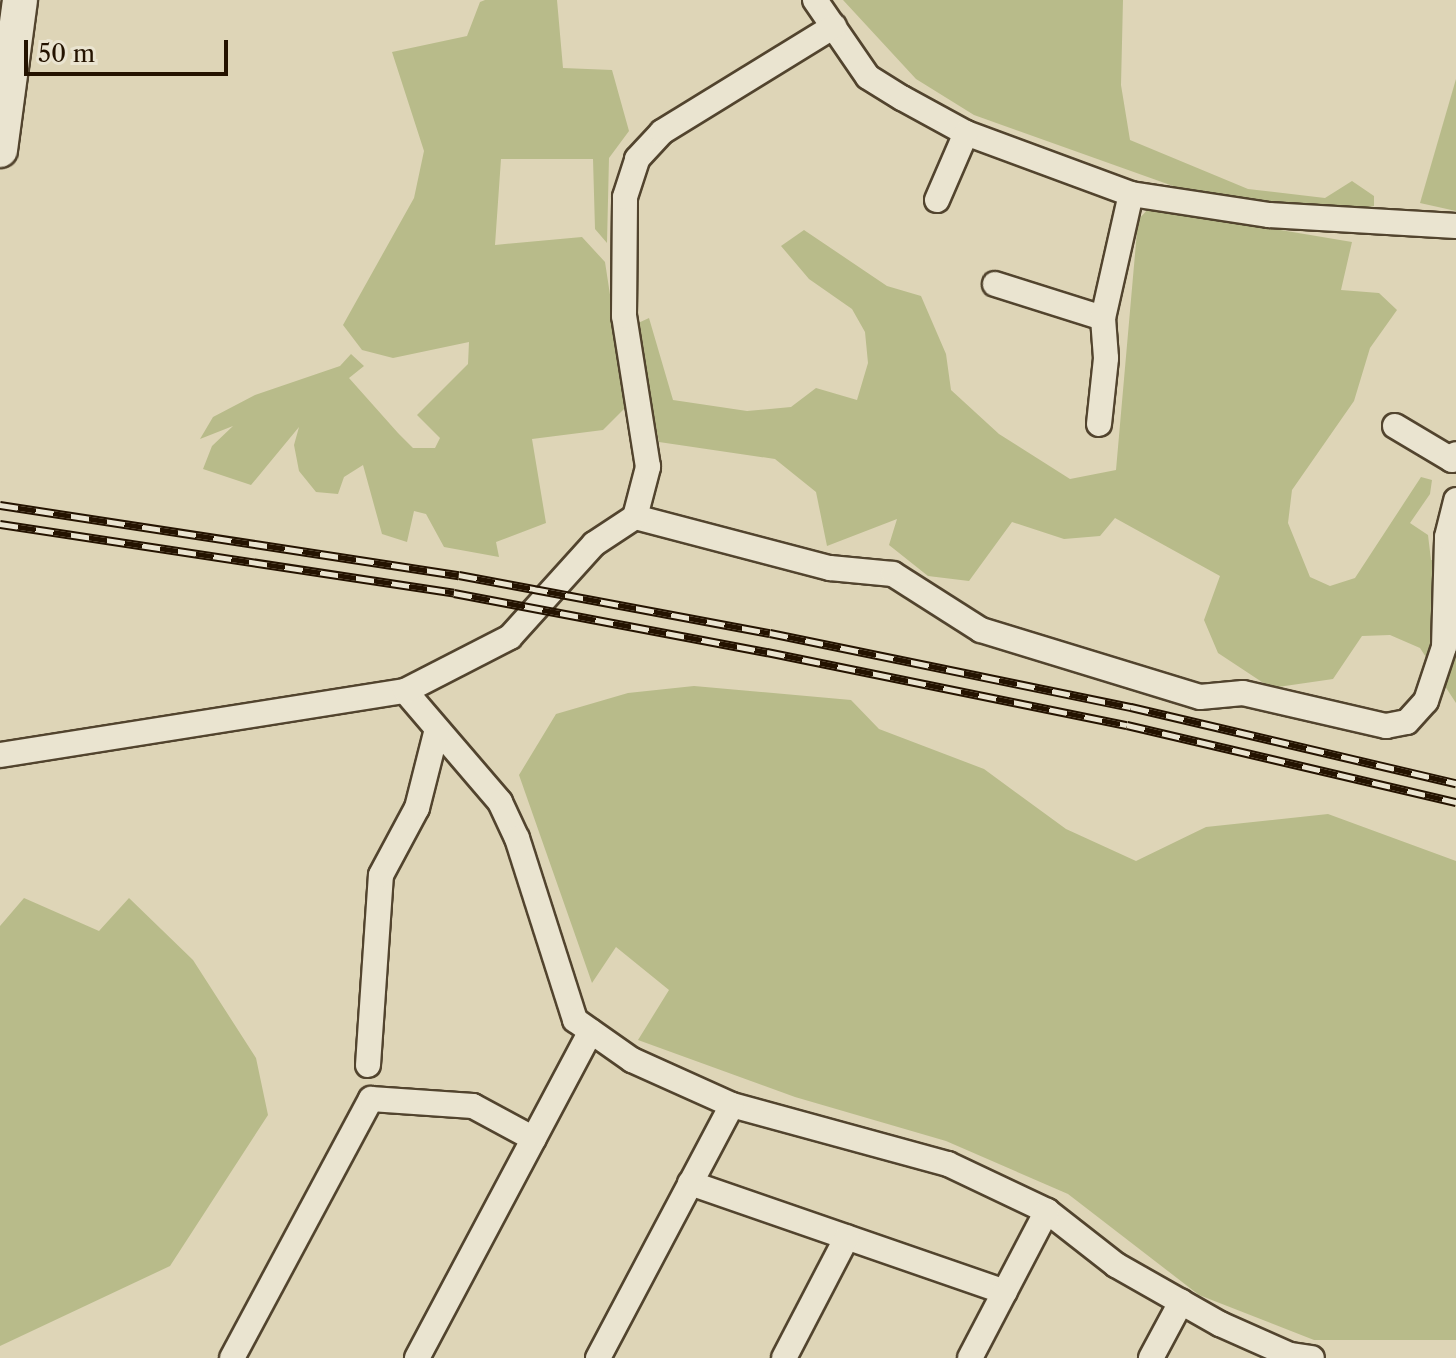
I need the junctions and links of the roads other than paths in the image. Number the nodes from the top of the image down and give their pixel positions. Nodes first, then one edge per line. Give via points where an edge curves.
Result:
1 (20, 0) edge
2 (815, 0) edge
3 (834, 26) junction
4 (966, 133) junction
5 (0, 150) edge
6 (1131, 194) junction
7 (937, 200) dead end
8 (1456, 226) edge
9 (995, 284) dead end
10 (1103, 318) junction
11 (1099, 424) dead end
12 (1395, 426) dead end
13 (1456, 454) edge
14 (1456, 500) edge
15 (635, 517) junction
16 (405, 691) junction
17 (437, 729) junction
18 (0, 755) edge
19 (591, 1031) junction
20 (368, 1065) dead end
21 (732, 1105) junction
22 (534, 1139) junction
23 (690, 1183) junction
24 (1047, 1211) junction
25 (847, 1237) junction
26 (1005, 1292) junction
27 (1181, 1302) junction
28 (232, 1358) edge
29 (417, 1358) edge
30 (598, 1358) edge
31 (784, 1358) edge
32 (970, 1358) edge
33 (1151, 1358) edge
34 (1312, 1358) edge

1 - 5 street
2 - 3 street
3 - 4 street via 868,77
3 - 15 street via 662,132 637,159 625,197 624,316 648,467
4 - 6 street
4 - 7 street
6 - 8 street via 1269,215
6 - 10 street
9 - 10 street
10 - 11 street via 1106,358
12 - 13 street via 1452,460
14 - 15 street via 1447,537 1444,647 1426,701 1407,722 1386,726 1243,693 1200,697 981,630 893,574 830,568
15 - 16 street via 594,544 510,637
16 - 17 street
16 - 18 street
17 - 19 street via 500,802 517,838 575,1020
17 - 20 street via 417,808 381,875
19 - 21 street via 632,1060
19 - 22 street
21 - 23 street
21 - 24 street via 948,1164
22 - 28 street via 473,1106 371,1099
22 - 29 street
23 - 25 street
23 - 30 street
24 - 26 street
24 - 27 street via 1116,1265
25 - 26 street
25 - 31 street
26 - 32 street
27 - 33 street
27 - 34 street via 1290,1355

